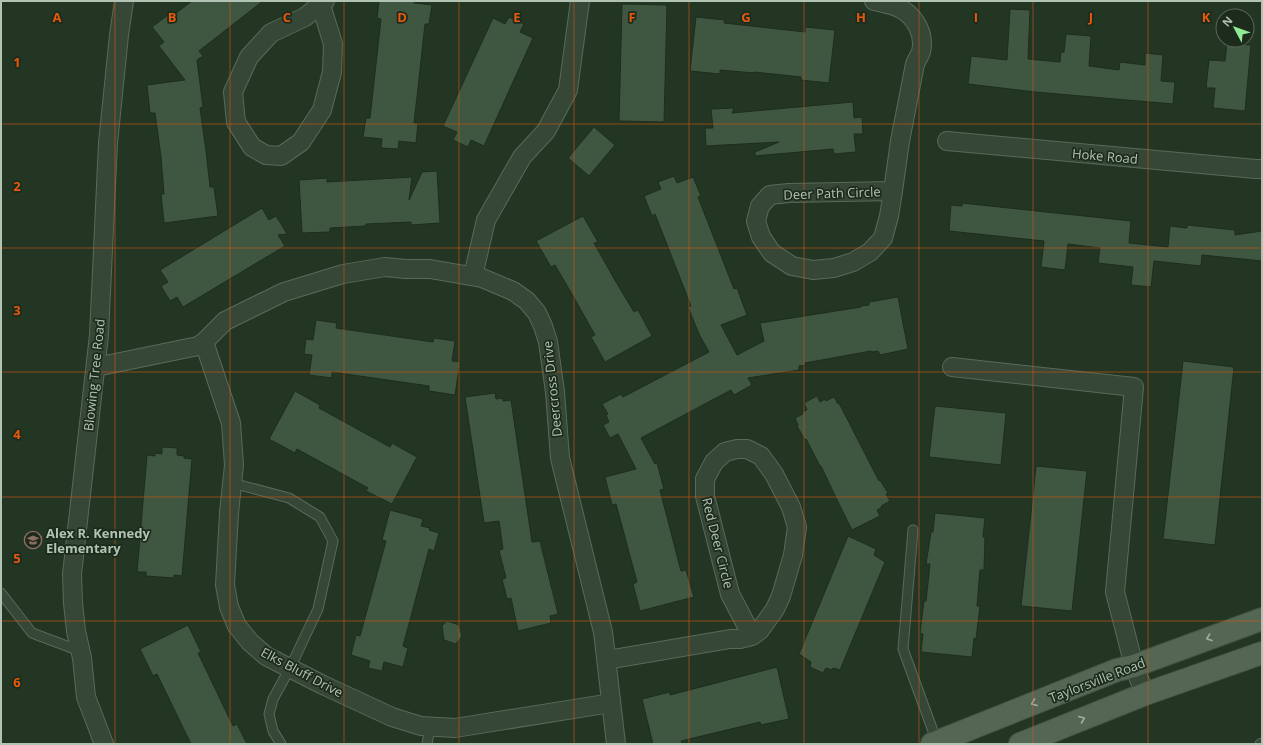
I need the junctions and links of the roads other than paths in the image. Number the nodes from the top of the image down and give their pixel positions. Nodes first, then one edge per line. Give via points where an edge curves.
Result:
1 (124, 1) edge
2 (580, 1) edge
3 (874, 1) edge
4 (323, 3) edge
5 (947, 142) dead end
6 (1262, 169) edge
7 (893, 191) junction
8 (473, 276) junction
9 (204, 342) junction
10 (96, 367) junction
11 (952, 367) dead end
12 (232, 483) junction
13 (913, 530) dead end
14 (1, 593) edge
15 (1262, 619) edge
16 (752, 636) junction
17 (80, 651) junction
18 (1260, 655) edge
19 (607, 660) junction
20 (1134, 666) junction
21 (290, 668) junction
22 (1145, 694) junction
23 (611, 703) junction
24 (430, 726) junction
25 (936, 743) edge
26 (104, 744) edge
27 (281, 744) edge
28 (427, 744) edge
29 (616, 744) edge
30 (1020, 744) edge

1 - 10 street, Blowing Tree Road via 118,35 108,143
2 - 8 street via 568,90 546,131 522,157 486,220
3 - 7 street, Deer Path Circle via 900,8 911,16 919,28 922,41 900,141
4 - 4 street via 305,17 271,33 249,56 234,92 236,122 252,147 266,155 281,156 301,142 322,110 332,72 333,44
5 - 6 street, Hoke Road
7 - 7 street, Deer Path Circle via 789,193 770,196 760,206 756,221 761,237 772,253 792,266 813,270 834,268 854,262 870,252 882,238
8 - 9 street, Deercross Drive via 430,269 385,267 343,274 284,292 224,321
8 - 19 street, Deercross Drive via 498,284 527,301 538,313 543,326 552,362 560,458 604,632
9 - 10 street, Deercross Drive via 198,346
9 - 12 street, Elks Bluff Drive via 231,423 234,465
10 - 17 street, Blowing Tree Road via 72,574 73,603
11 - 20 street via 1134,387 1115,592
12 - 21 street, Elks Bluff Drive via 225,585 229,606 237,626 250,642 266,656
12 - 21 lane via 289,498 320,517 333,541 318,609
13 - 25 lane via 903,649
14 - 17 lane via 32,633
15 -> 20 main road, Taylorsville Road
16 - 16 street, Red Deer Circle via 764,625 781,596 793,555 797,527 791,507 774,474 761,456 747,449 737,449 725,452 714,462 705,478 705,496 730,594
16 - 19 street
17 - 26 street, Blowing Tree Road via 86,697
18 - 22 main road
19 - 23 street, Deercross Drive
20 - 22 street
20 -> 25 main road, Taylorsville Road via 1118,670
21 - 24 street, Elks Bluff Drive via 392,717 421,726
21 - 27 lane via 273,699 269,714 273,731
30 -> 22 main road
23 - 24 street, Elks Bluff Drive via 455,728
23 - 29 street, Deercross Drive
24 - 28 lane

